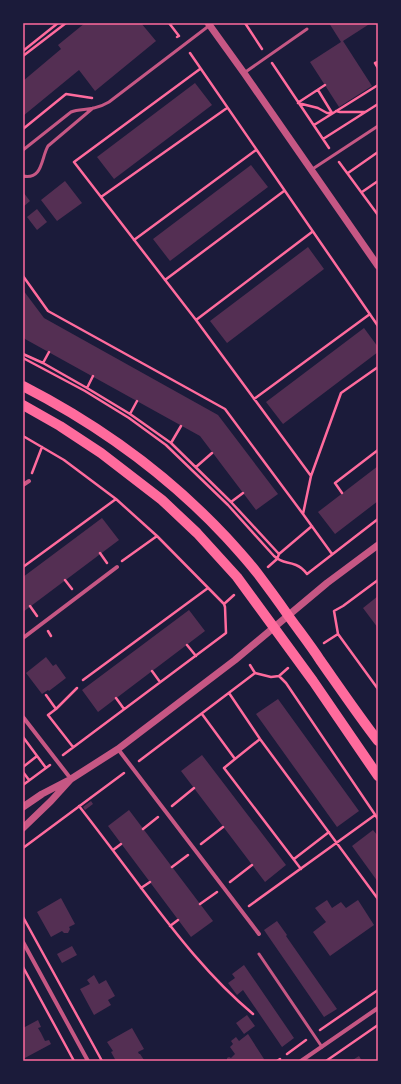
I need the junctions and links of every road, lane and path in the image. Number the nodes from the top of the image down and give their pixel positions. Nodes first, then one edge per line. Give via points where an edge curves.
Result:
1 (58, 23) edge
2 (66, 23) edge
3 (170, 23) edge
4 (244, 23) edge
5 (209, 24) edge
6 (307, 29) dead end
7 (173, 41) dead end
8 (23, 51) edge
9 (190, 53) dead end
10 (23, 56) edge
11 (268, 57) junction
12 (378, 62) edge
13 (378, 68) edge
14 (200, 69) junction
15 (244, 73) junction
16 (378, 84) edge
17 (325, 85) dead end
18 (318, 90) junction
19 (93, 98) dead end
20 (298, 103) junction
21 (378, 104) edge
22 (93, 108) junction
23 (227, 108) junction
24 (336, 111) junction
25 (365, 112) junction
26 (332, 113) junction
27 (314, 125) junction
28 (378, 126) edge
29 (23, 129) edge
30 (23, 150) edge
31 (256, 150) junction
32 (378, 152) edge
33 (311, 170) junction
34 (23, 176) edge
35 (378, 181) edge
36 (284, 191) junction
37 (362, 192) junction
38 (101, 197) junction
39 (378, 215) edge
40 (312, 232) junction
41 (134, 240) junction
42 (378, 266) edge
43 (23, 276) edge
44 (165, 280) junction
45 (370, 314) junction
46 (196, 320) junction
47 (378, 326) edge
48 (49, 352) dead end
49 (23, 354) edge
50 (23, 358) edge
51 (43, 363) junction
52 (378, 367) edge
53 (93, 376) dead end
54 (23, 386) edge
55 (87, 388) junction
56 (254, 400) junction
57 (137, 401) dead end
58 (23, 405) edge
59 (130, 414) junction
60 (181, 426) dead end
61 (23, 436) edge
62 (171, 443) junction
63 (42, 447) junction
64 (378, 450) edge
65 (212, 453) dead end
66 (196, 467) junction
67 (312, 476) junction
68 (28, 481) joint
69 (23, 485) edge
70 (242, 492) dead end
71 (342, 493) dead end
72 (116, 499) junction
73 (231, 502) junction
74 (304, 514) junction
75 (378, 519) edge
76 (312, 526) junction
77 (157, 536) junction
78 (378, 545) edge
79 (100, 553) dead end
80 (279, 554) junction
81 (332, 554) junction
82 (277, 559) junction
83 (118, 565) joint
84 (23, 567) edge
85 (110, 567) dead end
86 (266, 568) dead end
87 (65, 580) dead end
88 (378, 580) edge
89 (208, 588) junction
90 (75, 593) dead end
91 (235, 595) dead end
92 (224, 604) junction
93 (30, 606) dead end
94 (288, 616) junction
95 (40, 620) dead end
96 (274, 628) junction
97 (338, 634) junction
98 (23, 638) edge
99 (324, 643) dead end
100 (187, 645) dead end
101 (196, 656) junction
102 (250, 665) dead end
103 (290, 667) dead end
104 (152, 671) dead end
105 (255, 673) junction
106 (278, 676) junction
107 (83, 680) dead end
108 (160, 682) junction
109 (77, 688) dead end
110 (378, 689) edge
111 (229, 693) junction
112 (46, 695) dead end
113 (116, 698) dead end
114 (56, 709) junction
115 (124, 709) junction
116 (202, 714) junction
117 (23, 717) edge
118 (23, 736) edge
119 (260, 739) junction
120 (378, 741) edge
121 (73, 748) junction
122 (118, 748) junction
123 (62, 755) dead end
124 (37, 756) junction
125 (235, 759) junction
126 (138, 762) dead end
127 (23, 767) edge
128 (127, 770) dead end
129 (23, 772) edge
130 (378, 776) edge
131 (71, 779) junction
132 (29, 780) junction
133 (23, 785) edge
134 (194, 788) dead end
135 (79, 806) junction
136 (171, 806) dead end
137 (23, 807) edge
138 (160, 815) dead end
139 (375, 815) junction
140 (378, 819) edge
141 (223, 827) dead end
142 (23, 828) edge
143 (143, 829) dead end
144 (329, 832) junction
145 (337, 843) junction
146 (121, 844) dead end
147 (23, 848) edge
148 (195, 849) junction
149 (113, 850) junction
150 (294, 859) junction
151 (252, 865) dead end
152 (172, 867) dead end
153 (301, 869) junction
154 (150, 882) dead end
155 (224, 887) junction
156 (141, 888) junction
157 (378, 899) edge
158 (200, 904) dead end
159 (242, 911) junction
160 (23, 918) edge
161 (178, 920) dead end
162 (170, 926) junction
163 (259, 934) dead end
164 (23, 942) edge
165 (259, 954) dead end
166 (23, 967) edge
167 (378, 990) edge
168 (378, 1008) edge
169 (253, 1014) dead end
170 (378, 1025) edge
171 (314, 1035) junction
172 (322, 1047) junction
173 (287, 1054) dead end
174 (74, 1061) edge
175 (88, 1061) edge
176 (102, 1061) edge
177 (301, 1061) edge
178 (326, 1061) edge

1 - 8 path
2 - 10 path
3 - 7 path via 179,36
4 - 11 path
5 - 15 street
5 - 22 lane via 109,102
6 - 11 lane
9 - 14 path
11 - 15 lane
11 - 20 path
12 - 13 path via 375,63
14 - 23 path
14 - 38 path via 74,162
15 - 33 street
16 - 24 path
17 - 18 path
18 - 20 path
18 - 26 path
19 - 29 path via 66,94
20 - 26 path
20 - 27 path
21 - 25 path
22 - 30 lane via 71,112
22 - 34 lane via 48,146 40,169 31,176
23 - 31 path
23 - 38 path
24 - 25 path
24 - 26 path
25 - 27 path via 323,139
26 - 27 path
28 - 33 lane
31 - 36 path
31 - 41 path
32 - 37 path via 348,173
33 - 42 street
35 - 37 path
36 - 40 path
36 - 44 path
37 - 39 path
38 - 41 path
40 - 45 path
40 - 46 path
41 - 44 path
43 - 74 path via 48,311 225,409
44 - 46 path
45 - 47 path
45 - 56 path
46 - 56 path
48 - 51 path
49 - 51 path
50 - 82 path via 85,390 166,445 228,505
51 - 55 path
52 - 67 path via 341,393
53 - 55 path
54 - 94 main road via 106,434 172,485 213,524 259,574
55 - 59 path
56 - 67 path
57 - 59 path
58 - 96 main road via 83,440 162,500 197,533 237,577
59 - 62 path
60 - 62 path
61 - 63 path
62 - 66 path
63 - 68 path
63 - 72 path via 64,460
64 - 71 path via 335,483
65 - 66 path
66 - 73 path
67 - 74 path
68 - 69 street
70 - 73 path
72 - 77 path
72 - 84 path
73 - 80 path
74 - 76 path
75 - 81 path
76 - 80 path
76 - 81 path
77 - 83 path
77 - 89 path
78 - 94 street
79 - 85 path
80 - 82 path
81 - 82 path via 307,574 302,568
82 - 86 path
83 - 98 street
87 - 90 path
88 - 97 path via 334,611
89 - 92 path
89 - 107 path
91 - 92 path
92 - 101 path via 226,633
93 - 95 path
94 - 96 street
94 - 120 main road
96 - 122 street
96 - 130 main road
97 - 99 path
97 - 110 path
100 - 101 path
101 - 108 path
102 - 105 path
103 - 106 path
104 - 108 path
105 - 106 path
105 - 111 path
106 - 139 path via 286,683
108 - 115 path
109 - 114 path
111 - 116 path
111 - 119 path
112 - 114 path
113 - 115 path
114 - 121 path via 48,715
115 - 121 path
116 - 125 path
116 - 126 path
117 - 131 street
118 - 124 path
119 - 125 path
119 - 144 path
121 - 123 path
122 - 131 street
122 - 148 street
124 - 127 path
124 - 132 path via 48,767
125 - 150 path via 224,768
128 - 135 path
129 - 132 path
131 - 137 street
131 - 142 street
132 - 133 path
134 - 136 path
135 - 147 path
135 - 149 path
138 - 143 path
139 - 140 path
139 - 145 path
141 - 148 path
144 - 145 path
144 - 150 path
145 - 153 path
145 - 157 path
146 - 149 path
148 - 152 path
148 - 155 street
149 - 156 path
150 - 153 path
151 - 155 path
153 - 159 path
154 - 156 path
155 - 158 path
155 - 159 street
156 - 162 path
159 - 163 street
160 - 176 path
161 - 162 path
162 - 169 path via 233,998
164 - 175 street
165 - 171 lane
166 - 174 path
167 - 171 path
168 - 172 street
170 - 178 path
171 - 172 lane
171 - 173 path
172 - 177 street

